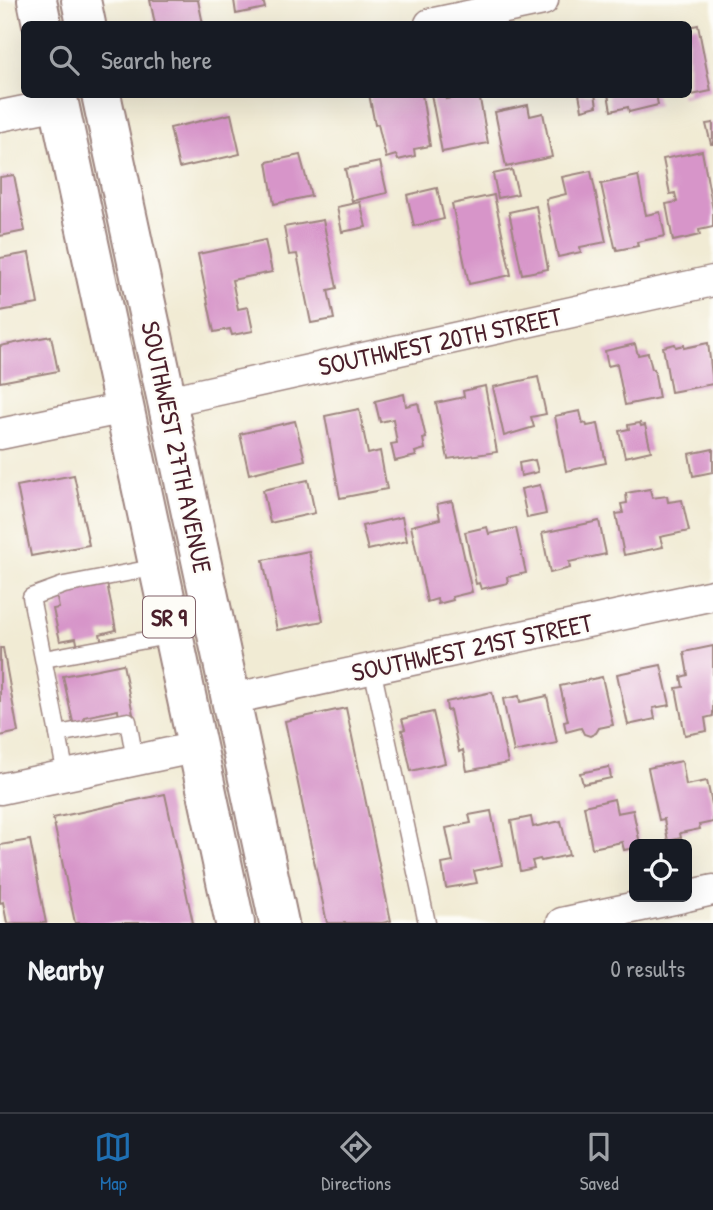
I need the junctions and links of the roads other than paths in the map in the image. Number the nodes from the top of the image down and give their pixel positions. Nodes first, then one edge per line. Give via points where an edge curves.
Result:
1 (37, 0) edge
2 (81, 0) edge
3 (543, 0) edge
4 (42, 21) edge
5 (85, 21) edge
6 (444, 21) edge
7 (104, 98) edge
8 (58, 99) edge
9 (0, 116) edge
10 (713, 281) edge
11 (111, 348) junction
12 (168, 401) junction
13 (125, 408) junction
14 (0, 433) edge
15 (177, 445) junction
16 (158, 566) junction
17 (713, 595) edge
18 (173, 635) junction
19 (44, 659) junction
20 (373, 668) junction
21 (232, 705) junction
22 (58, 734) junction
23 (198, 747) junction
24 (135, 760) junction
25 (66, 775) junction
26 (0, 789) edge
27 (713, 890) edge
28 (692, 894) edge
29 (658, 902) edge
30 (235, 923) edge
31 (279, 923) edge
32 (427, 923) edge
33 (562, 923) edge

1 - 4 highway
2 - 5 highway
3 - 6 street
7 - 12 highway, SOUTHWEST 27TH AVENUE / SR 9
8 - 9 street
8 - 11 highway, SOUTHWEST 27TH AVENUE / SR 9
10 - 12 street, SOUTHWEST 20TH STREET
11 - 12 highway via 142,390
11 - 13 highway, SOUTHWEST 27TH AVENUE / SR 9
12 - 15 highway, SOUTHWEST 27TH AVENUE / SR 9
13 - 14 street
13 - 15 highway via 150,415
13 - 16 highway, SOUTHWEST 27TH AVENUE / SR 9
15 - 21 highway, SOUTHWEST 27TH AVENUE / SR 9
16 - 18 highway, SOUTHWEST 27TH AVENUE / SR 9
16 - 19 lane via 64,585 31,597
17 - 20 street, SOUTHWEST 21ST STREET
18 - 19 lane
18 - 23 highway, SOUTHWEST 27TH AVENUE / SR 9
19 - 22 lane
20 - 21 street, SOUTHWEST 21ST STREET
20 - 32 lane
21 - 23 highway via 220,734
21 - 31 highway, SOUTHWEST 27TH AVENUE / SR 9
22 - 24 lane via 128,721
22 - 25 lane
23 - 24 street
23 - 30 highway, SOUTHWEST 27TH AVENUE / SR 9
24 - 25 street
25 - 26 street
27 - 28 street
29 - 33 street

